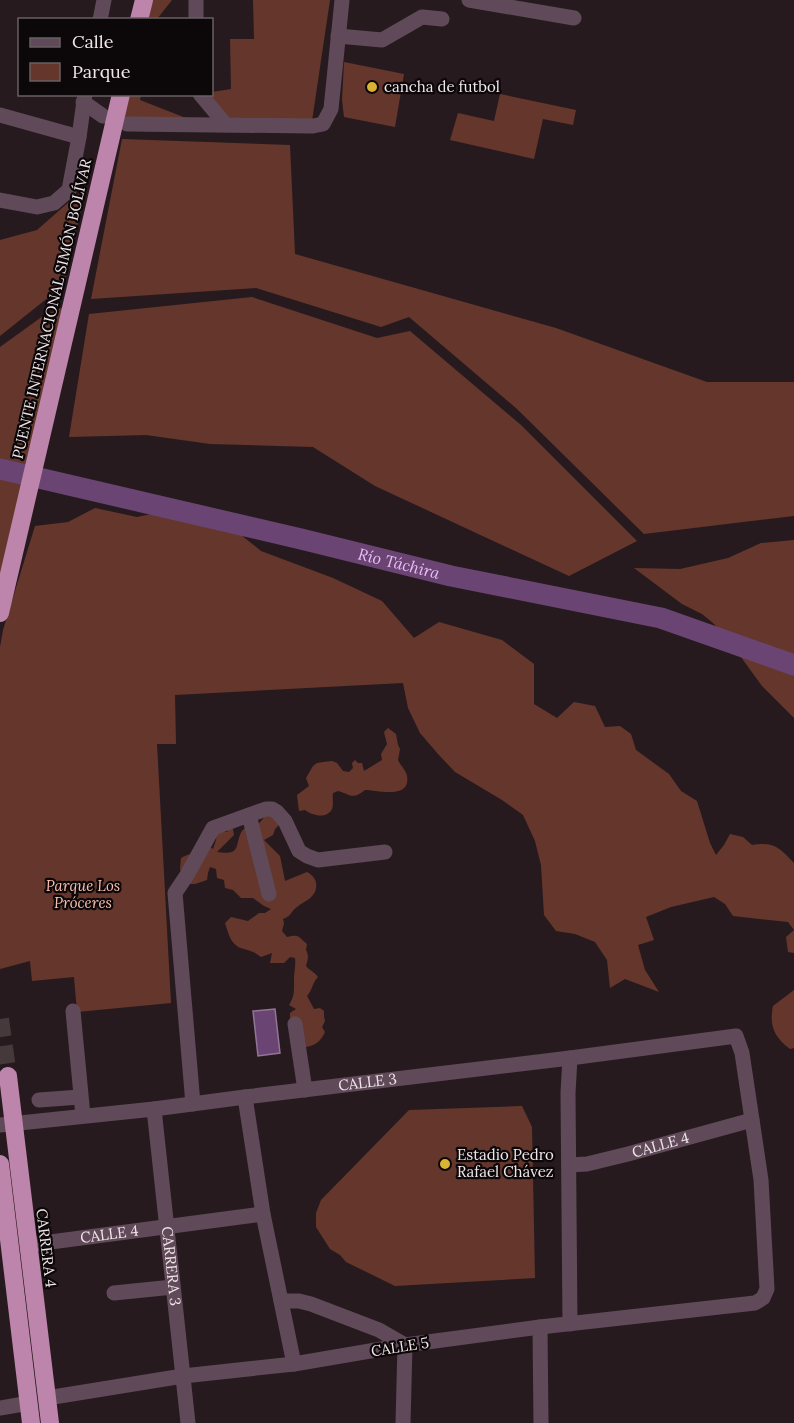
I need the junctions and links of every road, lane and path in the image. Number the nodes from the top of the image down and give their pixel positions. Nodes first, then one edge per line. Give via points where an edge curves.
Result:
1 (104, 0) edge
2 (138, 0) edge
3 (144, 0) edge
4 (196, 0) edge
5 (342, 0) edge
6 (469, 0) edge
7 (100, 18) edge
8 (138, 18) edge
9 (139, 18) edge
10 (196, 18) edge
11 (574, 18) dead end
12 (442, 19) dead end
13 (338, 36) junction
14 (121, 96) edge
15 (202, 96) edge
16 (84, 98) edge
17 (0, 115) edge
18 (103, 116) dead end
19 (127, 124) dead end
20 (226, 125) junction
21 (79, 137) junction
22 (0, 200) edge
23 (0, 613) edge
24 (249, 815) junction
25 (385, 852) dead end
26 (269, 894) dead end
27 (73, 1011) dead end
28 (295, 1024) dead end
29 (570, 1058) junction
30 (8, 1076) tunnel mouth
31 (305, 1090) junction
32 (80, 1097) junction
33 (245, 1097) junction
34 (39, 1100) dead end
35 (193, 1104) junction
36 (154, 1109) junction
37 (82, 1116) junction
38 (752, 1120) junction
39 (7, 1124) edge
40 (0, 1164) edge
41 (569, 1165) junction
42 (264, 1214) junction
43 (167, 1227) junction
44 (28, 1245) junction
45 (5, 1251) edge
46 (173, 1287) junction
47 (114, 1293) dead end
48 (281, 1301) junction
49 (570, 1324) junction
50 (540, 1327) junction
51 (405, 1345) junction
52 (294, 1364) junction
53 (183, 1376) junction
54 (47, 1398) junction
55 (29, 1403) junction
56 (0, 1408) edge
57 (32, 1423) edge
58 (50, 1423) edge
59 (188, 1423) edge
60 (403, 1423) edge
61 (542, 1423) edge

1 - 7 street
2 - 8 highway
3 - 9 highway
4 - 10 street
5 - 13 street
6 - 11 street
12 - 13 street via 422,17 382,40
13 - 20 street via 331,109 323,124
14 - 23 highway, PUENTE INTERNACIONAL SIMÓN BOLÍVAR
15 - 20 street
16 - 18 street
16 - 21 street
17 - 21 street
19 - 20 street
21 - 22 street via 69,190 54,203 37,207
24 - 25 street via 266,809 277,812 299,850 318,860
24 - 26 street
24 - 35 street via 213,828 175,893
27 - 32 street
28 - 31 street
29 - 31 street, CALLE 3
29 - 38 street, CALLE 3 via 736,1036
29 - 41 street
30 - 39 highway, CARRERA 4
31 - 33 street, CALLE 3
32 - 34 street
32 - 37 street
33 - 35 street, CALLE 3
33 - 42 street
35 - 36 street, CALLE 3
36 - 37 street, CALLE 3
36 - 43 street, CARRERA 3
37 - 39 street, CALLE 3
38 - 41 street, CALLE 4 via 628,1154
38 - 49 street, CALLE 5 via 761,1180 767,1289 763,1298 754,1303
39 - 44 highway, CARRERA 4
40 - 45 highway
41 - 49 street
42 - 43 street, CALLE 4
42 - 48 street
43 - 44 street, CALLE 4
43 - 46 street, CARRERA 3
44 - 54 highway, CARRERA 4
45 - 55 highway
46 - 47 street
46 - 53 street, CARRERA 3
48 - 51 street via 311,1304 379,1330
48 - 52 street
49 - 50 street, CALLE 5
50 - 51 street, CALLE 5
50 - 61 street
51 - 52 street, CALLE 5
51 - 60 street
52 - 53 street, CALLE 5
53 - 54 street, CALLE 5
53 - 59 street, CARRERA 3
54 - 58 highway, CARRERA 4
55 - 56 street
55 - 57 highway

